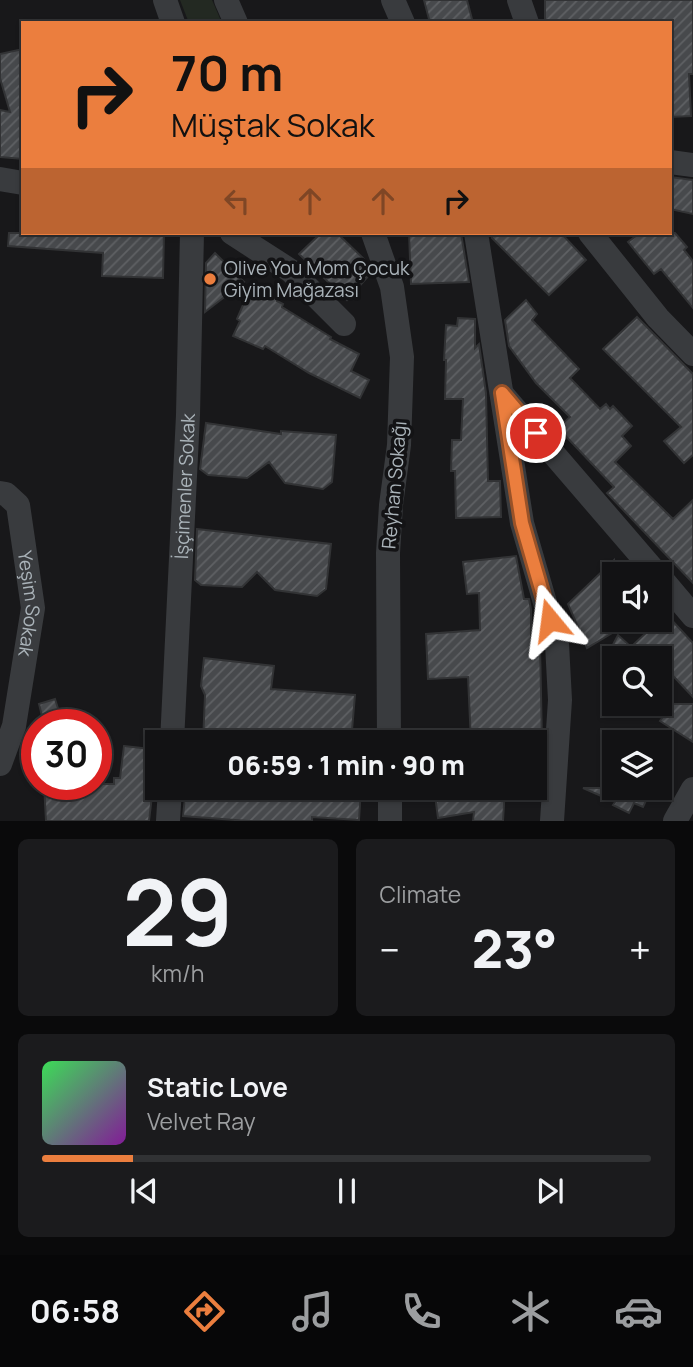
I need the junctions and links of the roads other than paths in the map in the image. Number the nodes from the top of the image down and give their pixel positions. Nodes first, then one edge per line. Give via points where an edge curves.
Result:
1 (165, 0) edge
2 (226, 0) edge
3 (393, 0) edge
4 (519, 0) edge
5 (172, 21) edge
6 (235, 21) edge
7 (402, 21) edge
8 (526, 21) edge
9 (672, 162) edge
10 (693, 165) edge
11 (0, 179) edge
12 (21, 183) edge
13 (192, 235) edge
14 (235, 235) edge
15 (375, 235) edge
16 (476, 235) edge
17 (592, 235) edge
18 (344, 324) dead end
19 (693, 354) edge
20 (502, 393) junction
21 (0, 494) edge
22 (646, 562) edge
23 (672, 592) edge
24 (693, 616) edge
25 (173, 730) edge
26 (390, 730) edge
27 (0, 764) edge
28 (693, 789) edge
29 (169, 800) edge
30 (390, 800) edge
31 (168, 821) edge
32 (390, 821) edge
33 (552, 821) edge
34 (675, 821) edge

1 - 5 street
2 - 6 street
3 - 7 street
4 - 8 street
9 - 10 street
11 - 12 street
13 - 25 street, İşçimenler Sokak
14 - 18 street via 291,271
15 - 26 street, Reyhan Sokağı via 392,287 402,357 388,554
16 - 20 street
17 - 19 street
20 - 22 street
20 - 33 street via 522,523 557,644 560,700
21 - 27 street, Yeşim Sokak via 18,505 33,608 14,726
23 - 24 street
28 - 34 street
29 - 31 street
30 - 32 street

